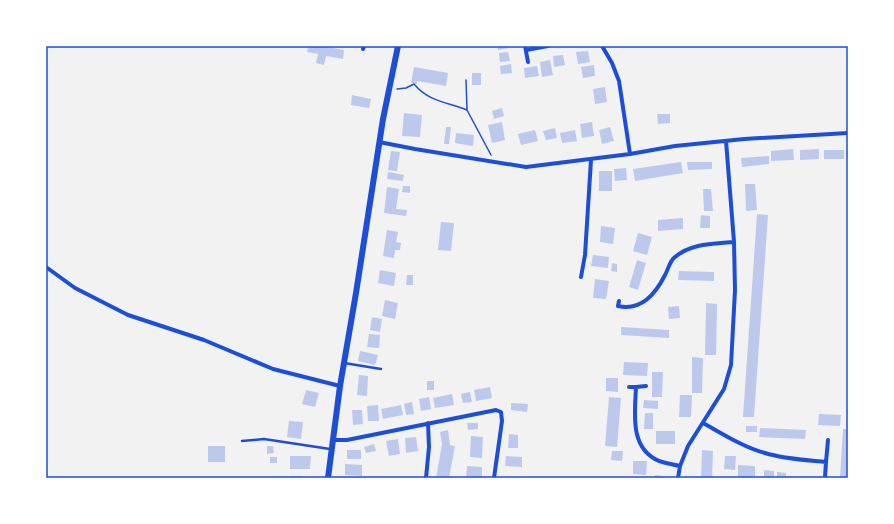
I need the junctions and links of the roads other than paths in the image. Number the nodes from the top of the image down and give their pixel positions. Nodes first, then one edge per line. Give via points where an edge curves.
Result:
1 (398, 46) edge
2 (548, 46) edge
3 (602, 46) edge
4 (525, 48) edge
5 (528, 62) dead end
6 (848, 133) edge
7 (726, 141) junction
8 (379, 142) junction
9 (630, 154) junction
10 (591, 160) junction
11 (734, 242) junction
12 (46, 267) edge
13 (581, 277) dead end
14 (619, 301) dead end
15 (618, 306) junction
16 (615, 311) dead end
17 (344, 363) junction
18 (381, 369) dead end
19 (340, 386) junction
20 (646, 386) dead end
21 (628, 387) dead end
22 (636, 387) junction
23 (428, 423) junction
24 (703, 423) junction
25 (333, 440) junction
26 (828, 440) dead end
27 (242, 442) dead end
28 (332, 449) junction
29 (826, 462) junction
30 (680, 466) junction
31 (825, 477) dead end
32 (328, 478) edge
33 (426, 478) edge
34 (494, 478) edge
35 (678, 478) edge

1 - 8 street
2 - 4 street
3 - 9 street via 619,81
4 - 5 street
6 - 7 street
7 - 9 street
7 - 11 street
8 - 10 street via 526,167
8 - 17 street
9 - 10 street
10 - 13 street via 585,255
11 - 15 street via 689,247 674,258 653,293 641,305 626,308
11 - 24 street via 735,290 731,365 724,389
12 - 19 street via 75,288 128,315 204,340 273,369
14 - 15 street
15 - 16 street
17 - 18 lane
17 - 19 street
19 - 25 street
20 - 22 street
21 - 22 street
22 - 30 street via 635,421 638,440 644,450 658,460
23 - 25 street via 347,440
23 - 33 street
23 - 34 street via 491,410 502,412
24 - 29 street via 740,444 765,453
24 - 30 street via 688,446
25 - 28 street
26 - 29 street
27 - 28 lane via 264,439
28 - 32 street
29 - 31 street
30 - 35 street

